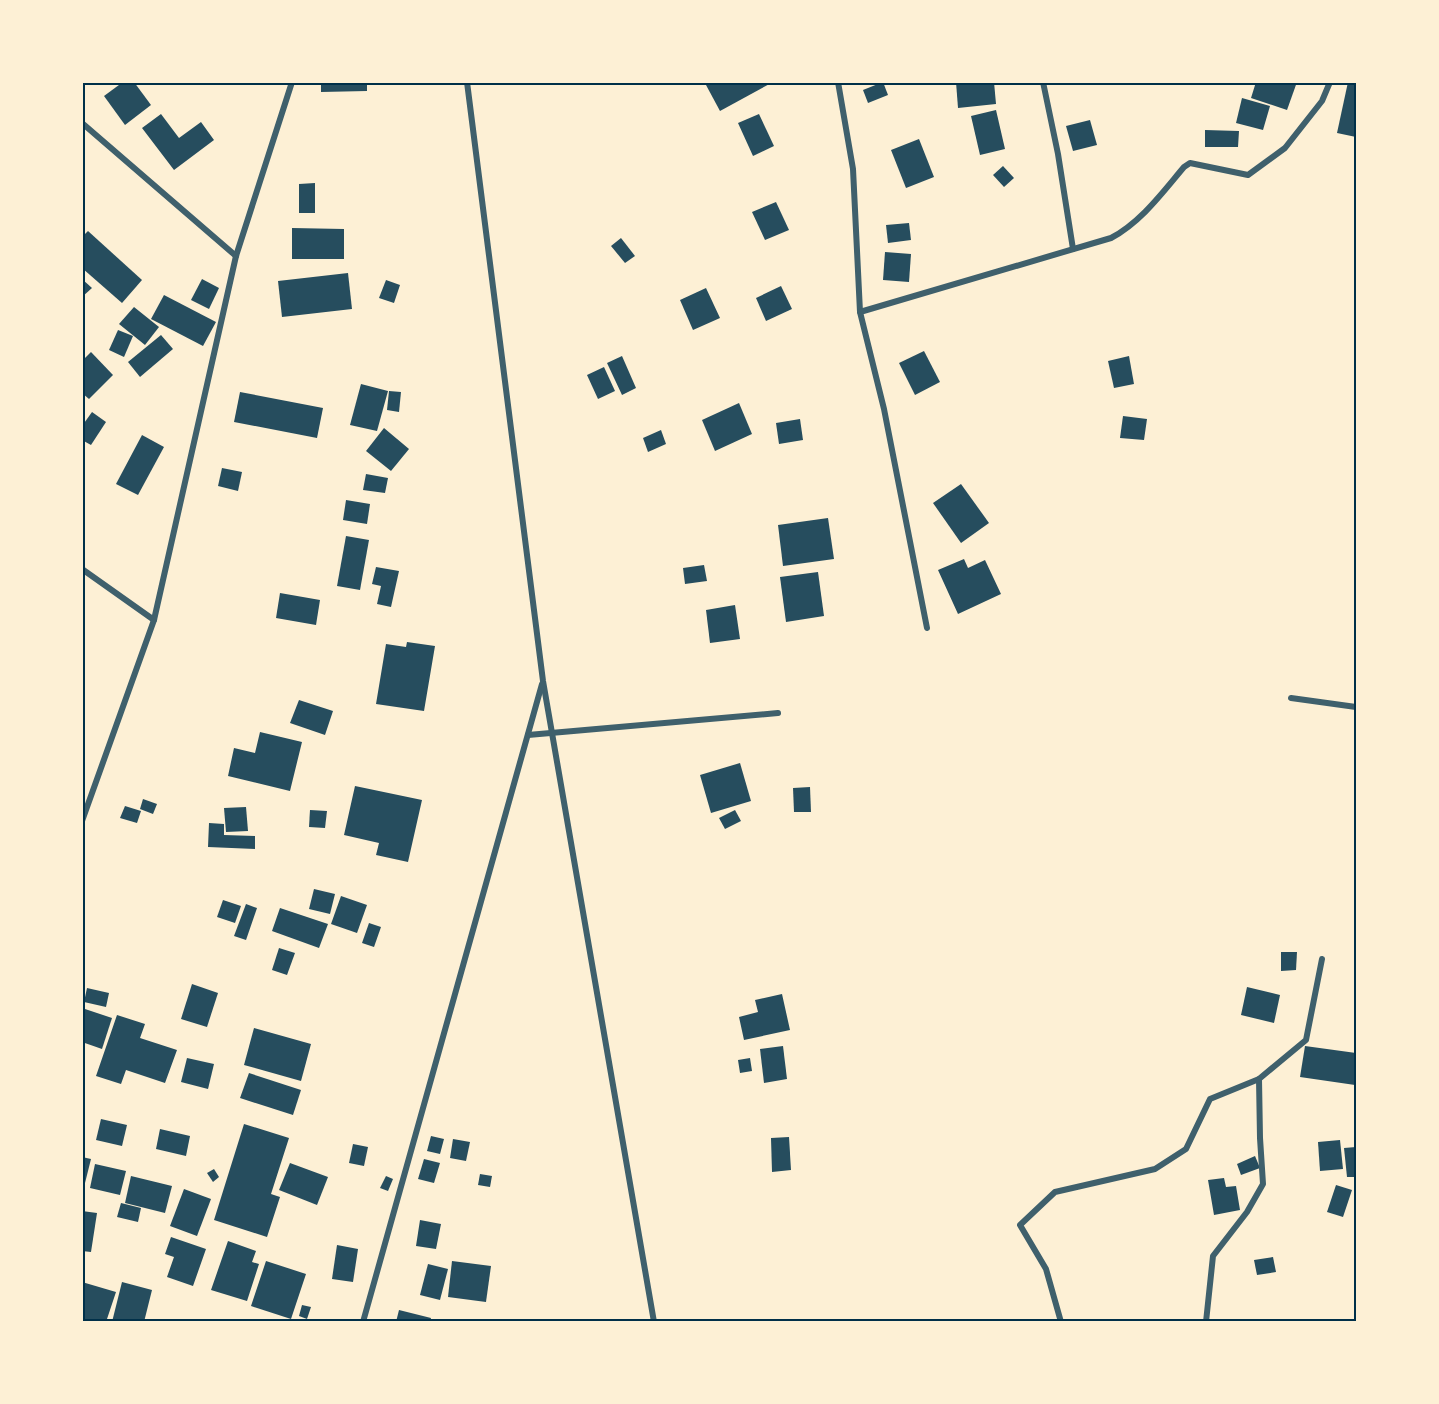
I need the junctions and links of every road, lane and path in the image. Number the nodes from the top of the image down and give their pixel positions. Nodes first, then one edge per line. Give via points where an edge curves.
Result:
1 (292, 82) edge
2 (467, 82) edge
3 (838, 82) edge
4 (1043, 82) edge
5 (1329, 82) edge
6 (82, 123) edge
7 (1073, 249) junction
8 (236, 256) junction
9 (860, 312) junction
10 (82, 569) edge
11 (154, 620) junction
12 (927, 628) dead end
13 (543, 681) junction
14 (1292, 698) dead end
15 (1356, 707) edge
16 (778, 713) dead end
17 (552, 732) junction
18 (528, 735) junction
19 (82, 821) edge
20 (1322, 959) dead end
21 (1259, 1079) junction
22 (363, 1322) edge
23 (654, 1322) edge
24 (1061, 1322) edge
25 (1206, 1322) edge

1 - 8 street
2 - 13 street
3 - 9 street via 853,170
4 - 7 street
5 - 7 street via 1322,101 1285,148 1248,175 1190,163 1125,231
6 - 8 street
7 - 9 street
8 - 11 street
9 - 12 street via 884,409
10 - 11 street
11 - 19 street
13 - 17 street
13 - 18 street
14 - 15 street
16 - 17 street
17 - 18 street
17 - 23 street
18 - 22 street
20 - 21 street via 1306,1040
21 - 24 street via 1210,1099 1186,1149 1155,1169 1055,1192 1020,1225 1046,1269
21 - 25 street via 1263,1184 1214,1256

